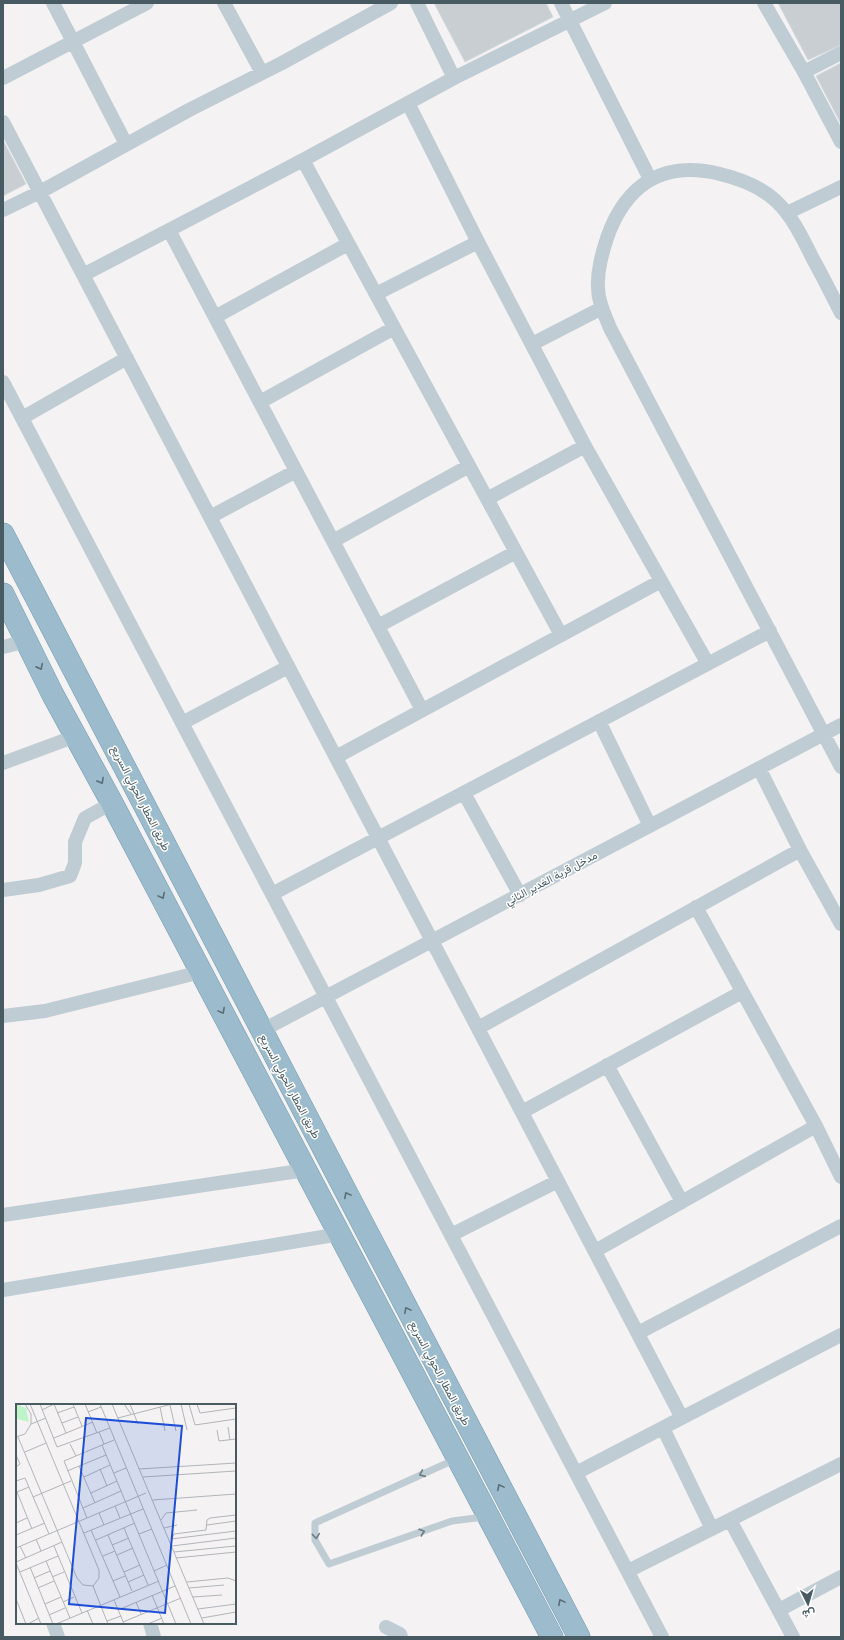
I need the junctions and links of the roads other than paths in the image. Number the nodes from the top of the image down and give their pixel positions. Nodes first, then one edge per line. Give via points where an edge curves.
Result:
1 (53, 3) edge
2 (147, 3) edge
3 (224, 3) edge
4 (390, 3) edge
5 (416, 3) edge
6 (561, 3) edge
7 (605, 3) edge
8 (764, 3) edge
9 (570, 21) junction
10 (73, 41) junction
11 (841, 53) edge
12 (804, 72) junction
13 (262, 73) junction
14 (3, 78) edge
15 (454, 78) junction
16 (408, 103) junction
17 (3, 122) edge
18 (841, 142) edge
19 (126, 144) junction
20 (303, 160) junction
21 (650, 179) junction
22 (841, 187) edge
23 (40, 192) junction
24 (3, 210) edge
25 (787, 213) junction
26 (169, 230) junction
27 (478, 242) junction
28 (348, 244) junction
29 (83, 275) junction
30 (376, 294) junction
31 (602, 308) junction
32 (841, 313) edge
33 (215, 317) junction
34 (394, 328) junction
35 (532, 344) junction
36 (127, 358) junction
37 (3, 382) edge
38 (260, 402) junction
39 (22, 418) junction
40 (585, 446) junction
41 (469, 466) junction
42 (296, 471) junction
43 (487, 499) junction
44 (210, 516) junction
45 (3, 534) edge
46 (333, 541) junction
47 (516, 552) junction
48 (661, 581) junction
49 (3, 594) edge
50 (378, 626) junction
51 (770, 631) junction
52 (561, 635) junction
53 (27, 641) junction
54 (3, 647) edge
55 (708, 664) junction
56 (288, 667) junction
57 (80, 682) junction
58 (54, 695) junction
59 (422, 710) junction
60 (599, 721) junction
61 (182, 723) junction
62 (841, 725) edge
63 (824, 734) junction
64 (110, 737) junction
65 (80, 743) junction
66 (336, 757) junction
67 (3, 763) edge
68 (841, 767) edge
69 (759, 768) junction
70 (464, 793) junction
71 (112, 803) junction
72 (650, 826) junction
73 (378, 838) junction
74 (800, 850) junction
75 (3, 890) edge
76 (272, 894) junction
77 (520, 895) junction
78 (696, 907) junction
79 (841, 924) edge
80 (432, 941) junction
81 (201, 972) junction
82 (742, 992) junction
83 (326, 997) junction
84 (3, 1016) edge
85 (478, 1028) junction
86 (261, 1031) junction
87 (607, 1065) junction
88 (522, 1112) junction
89 (816, 1126) junction
90 (306, 1170) junction
91 (841, 1177) edge
92 (558, 1180) junction
93 (682, 1202) junction
94 (3, 1214) edge
95 (841, 1226) edge
96 (340, 1234) junction
97 (451, 1235) junction
98 (595, 1252) junction
99 (3, 1290) edge
100 (638, 1333) junction
101 (841, 1335) edge
102 (682, 1418) junction
103 (663, 1428) junction
104 (458, 1458) junction
105 (841, 1464) edge
106 (576, 1473) junction
107 (512, 1511) junction
108 (490, 1520) junction
109 (730, 1520) junction
110 (712, 1529) junction
111 (541, 1565) junction
112 (628, 1571) junction
113 (519, 1574) junction
114 (841, 1577) edge
115 (779, 1610) junction
116 (53, 1624) edge
117 (150, 1624) edge
118 (386, 1627) dead end
119 (58, 1637) edge
120 (154, 1637) edge
121 (401, 1637) edge
122 (552, 1637) edge
123 (579, 1637) edge
124 (662, 1637) edge
125 (793, 1637) edge

1 - 10 street
2 - 10 street
3 - 13 street
4 - 13 street
5 - 15 street
6 - 9 street
7 - 9 street
8 - 12 street
9 - 15 street
9 - 21 street
10 - 14 street
10 - 19 street
11 - 12 street
12 - 18 street
13 - 19 street
15 - 16 street
16 - 20 street
16 - 27 street
17 - 23 street
19 - 23 street
20 - 26 street
20 - 28 street
21 - 25 street via 684,171 707,171 736,177 757,187
21 - 31 street via 638,187 612,223 602,251 599,270 598,289
22 - 25 street
23 - 24 street
23 - 29 street
25 - 32 street via 801,234
26 - 29 street
26 - 33 street
27 - 30 street
27 - 35 street
28 - 30 street
28 - 33 street
29 - 36 street
30 - 34 street
31 - 35 street
31 - 51 street via 610,328
33 - 38 street
34 - 38 street
34 - 41 street
35 - 40 street
36 - 39 street
36 - 44 street
37 - 39 street
38 - 42 street
39 - 61 street
40 - 43 street
40 - 48 street
41 - 43 street
41 - 46 street
42 - 44 street
42 - 46 street
43 - 47 street
44 - 56 street
45 - 57 highway, طريق المطار الحولي السريع
46 - 50 street
47 - 50 street
47 - 52 street
48 - 52 street
48 - 55 street
49 - 53 highway
50 - 59 street
51 - 55 street
51 - 63 street
52 - 59 street
53 - 54 street
53 -> 58 highway
55 - 60 street
56 - 61 street
56 - 66 street
57 - 58 highway via 69,692
57 - 64 highway, طريق المطار الحولي السريع
58 - 65 highway
59 - 66 street
60 - 70 street
60 - 72 street
61 - 76 street
62 - 63 street, مدخل قرية الغدير الثاني
63 - 68 street
63 - 69 street, مدخل قرية الغدير الثاني
64 - 65 highway
64 - 86 highway, طريق المطار الحولي السريع
65 - 67 street
65 -> 71 highway
66 - 73 street
69 - 72 street, مدخل قرية الغدير الثاني
69 - 74 street
70 - 73 street
70 - 77 street
71 - 75 street via 86,818 75,842 75,863 70,876
71 -> 81 highway
72 - 77 street, مدخل قرية الغدير الثاني
73 - 76 street
73 - 80 street
74 - 78 street
74 - 79 street
76 - 83 street
77 - 80 street, مدخل قرية الغدير الثاني
78 - 82 street
78 - 85 street
80 - 83 street, مدخل قرية الغدير الثاني
80 - 85 street
81 - 84 street via 45,1011
81 -> 90 highway
82 - 87 street
82 - 89 street
83 - 86 street, مدخل قرية الغدير الثاني
83 - 97 street
85 - 88 street
107 -> 86 highway, طريق المطار الحولي السريع
87 - 88 street
87 - 93 street
88 - 92 street
89 - 91 street
89 - 93 street
90 - 94 street
90 - 96 highway
92 - 97 street
92 - 98 street
93 - 98 street
95 - 100 street
96 - 99 street
96 - 104 highway
97 - 106 street
98 - 100 street
100 - 102 street
101 - 102 street
102 - 103 street
103 - 106 street
103 - 110 street
104 - 108 highway
104 -> 108 lane via 315,1524 315,1540 330,1564 452,1521
105 - 109 street
106 - 112 street
107 - 108 highway via 506,1519
107 - 111 highway, طريق المطار الحولي السريع
108 - 113 highway
109 - 110 street
109 - 115 street
110 - 112 street
111 - 113 highway via 526,1568
123 -> 111 highway, طريق المطار الحولي السريع
112 - 124 street
113 - 122 highway
114 - 115 street
115 - 125 street
116 - 119 street
117 - 120 street
118 - 121 street

